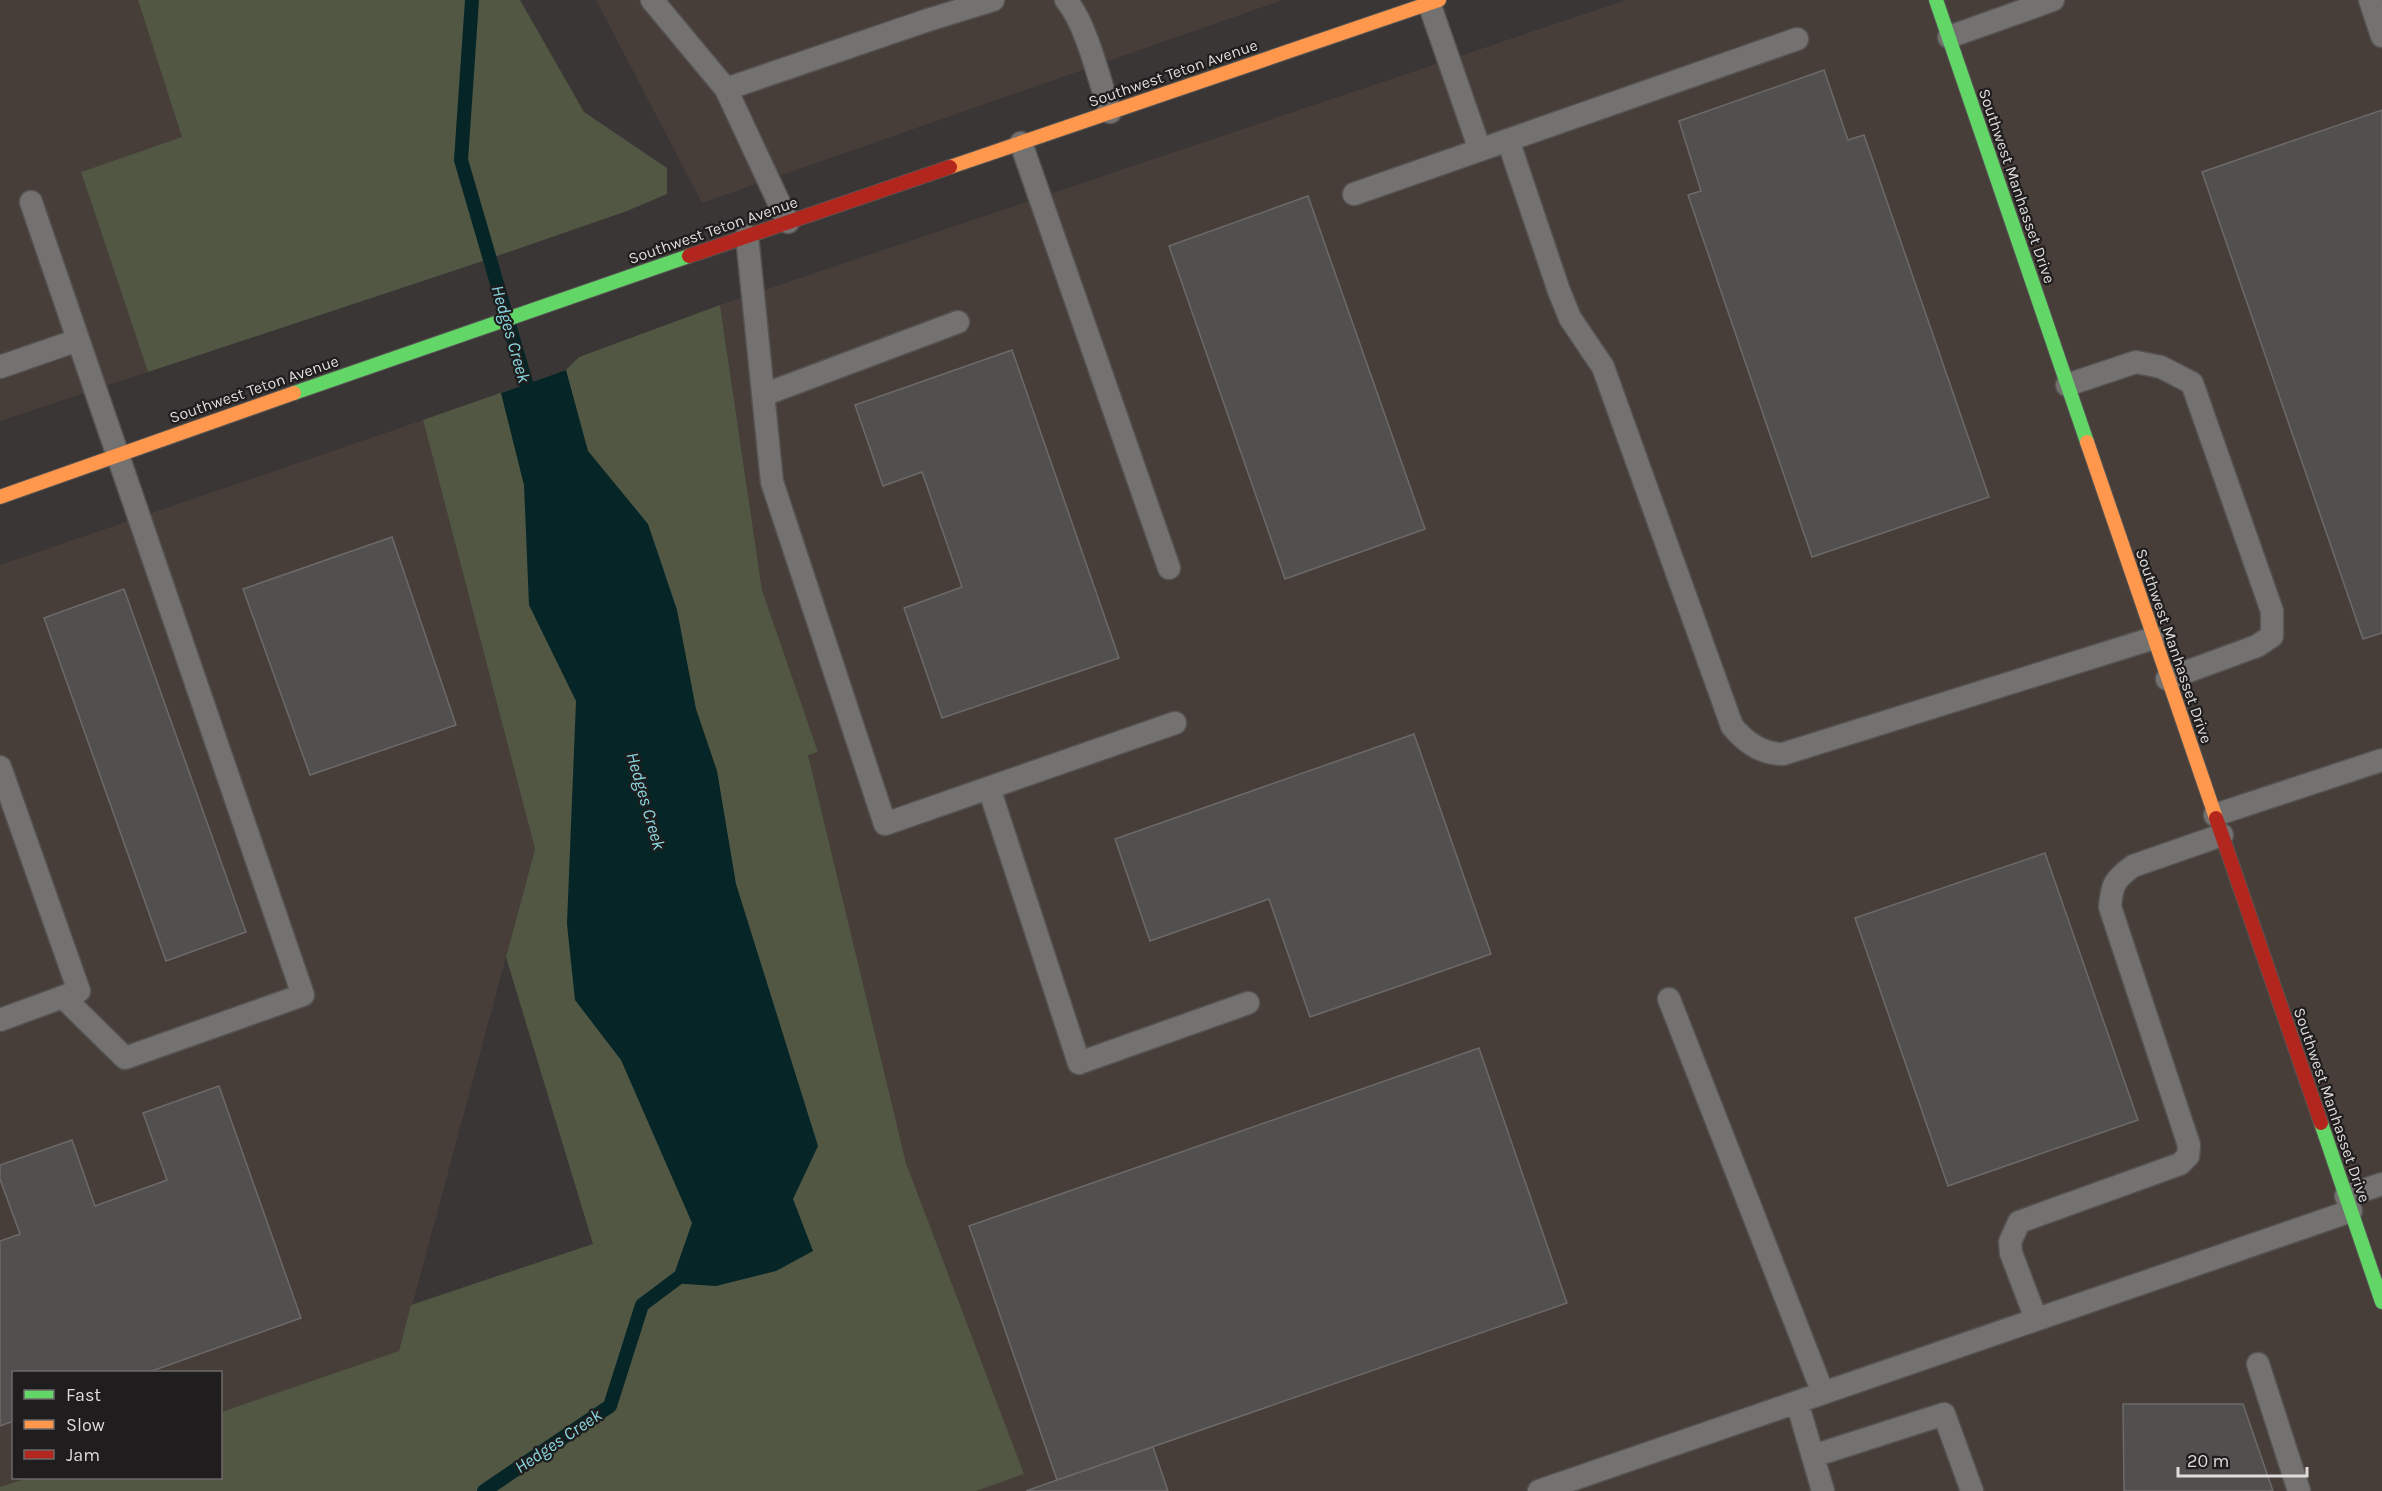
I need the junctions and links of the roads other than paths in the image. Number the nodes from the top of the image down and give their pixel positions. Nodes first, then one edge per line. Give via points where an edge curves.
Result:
1 (652, 0) edge
2 (993, 0) edge
3 (1066, 0) edge
4 (1936, 0) edge
5 (2053, 0) edge
6 (2370, 0) edge
7 (1434, 2) edge
8 (2382, 36) edge
9 (1949, 37) junction
10 (1797, 39) dead end
11 (726, 89) junction
12 (1110, 112) junction
13 (1508, 140) junction
14 (1021, 143) junction
15 (1480, 150) junction
16 (1353, 194) dead end
17 (31, 202) dead end
18 (788, 222) junction
19 (747, 236) junction
20 (958, 322) dead end
21 (78, 340) junction
22 (0, 367) edge
23 (2067, 385) junction
24 (763, 395) junction
25 (119, 454) junction
26 (0, 497) edge
27 (1169, 568) dead end
28 (2154, 638) junction
29 (2167, 679) junction
30 (1175, 723) dead end
31 (2382, 760) edge
32 (0, 767) edge
33 (989, 788) junction
34 (2219, 825) junction
35 (63, 997) junction
36 (1669, 999) dead end
37 (1248, 1003) dead end
38 (0, 1020) edge
39 (2382, 1184) edge
40 (2348, 1204) junction
41 (2382, 1302) edge
42 (2036, 1320) junction
43 (2258, 1364) dead end
44 (1823, 1393) junction
45 (1797, 1402) junction
46 (1813, 1456) junction
47 (1539, 1491) edge
48 (1823, 1491) edge
49 (1972, 1491) edge
50 (2299, 1491) edge

1 - 11 lane
2 - 11 lane
3 - 12 lane via 1073,7
4 - 9 street, Southwest Manhasset Drive
5 - 9 lane
6 - 8 lane
7 - 12 street, Southwest Teton Avenue
7 - 15 lane
9 - 23 street, Southwest Manhasset Drive
10 - 13 lane
11 - 18 lane
12 - 14 street, Southwest Teton Avenue
13 - 15 lane
13 - 28 lane via 1558,291 1570,318 1603,367 1732,726 1743,741 1773,754 1783,754
14 - 18 street, Southwest Teton Avenue
14 - 27 lane
15 - 16 lane
17 - 21 lane
18 - 19 street, Southwest Teton Avenue
19 - 24 lane
19 - 25 street, Southwest Teton Avenue
20 - 24 lane
21 - 22 lane
21 - 25 lane
23 - 28 street, Southwest Manhasset Drive
23 - 29 lane via 2136,362 2161,367 2192,383 2272,611 2272,636 2257,646
24 - 33 lane via 772,482 885,824
25 - 26 street, Southwest Teton Avenue
25 - 35 lane via 303,995 125,1058
28 - 29 street, Southwest Manhasset Drive
29 - 34 street, Southwest Manhasset Drive
30 - 33 lane
31 - 34 lane
32 - 35 lane via 79,991
33 - 37 lane via 1079,1063
34 - 40 street, Southwest Manhasset Drive
34 - 42 lane via 2122,874 2112,887 2110,907 2189,1145 2188,1156 2180,1164 2019,1222 2010,1242 2011,1253
35 - 38 lane
36 - 44 lane
39 - 40 lane
40 - 41 street, Southwest Manhasset Drive
40 - 42 lane
42 - 44 lane
43 - 50 lane
44 - 45 lane
45 - 46 lane
45 - 47 lane
46 - 48 lane
46 - 49 lane via 1944,1414

